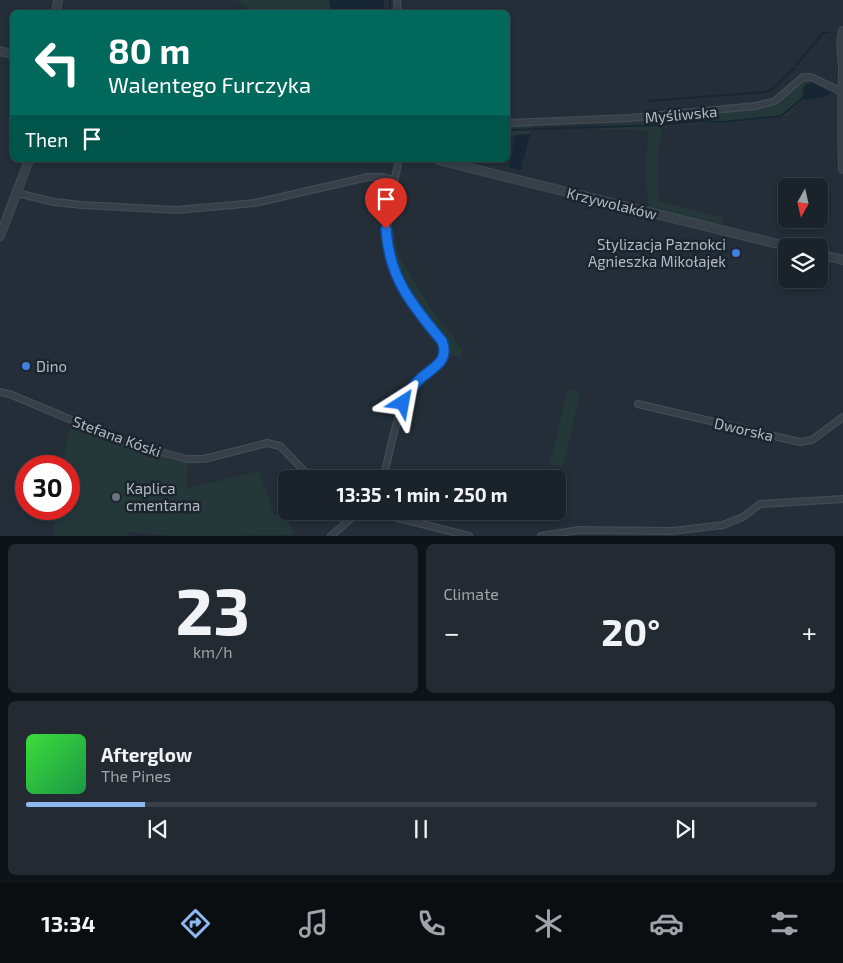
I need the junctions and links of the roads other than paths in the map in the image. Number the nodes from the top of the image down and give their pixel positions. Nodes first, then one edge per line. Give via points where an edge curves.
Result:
1 (843, 31) edge
2 (842, 92) junction
3 (510, 123) edge
4 (28, 162) edge
5 (398, 162) edge
6 (446, 162) edge
7 (843, 168) edge
8 (394, 180) junction
9 (17, 193) junction
10 (0, 236) edge
11 (778, 244) edge
12 (828, 256) edge
13 (843, 260) edge
14 (0, 392) edge
15 (638, 404) dead end
16 (843, 417) edge
17 (303, 470) edge
18 (385, 470) edge
19 (843, 499) edge
20 (348, 520) edge
21 (406, 520) edge
22 (331, 536) edge
23 (469, 536) edge
24 (541, 536) edge

1 - 2 street via 840,40
2 - 3 street, Myśliwska via 811,77 804,77 775,102 756,106 629,118
2 - 7 street
4 - 9 street
5 - 8 street
6 - 11 street, Krzywolaków
8 - 9 street via 368,177 255,203 177,210 63,203
8 - 18 street via 386,229 387,249 407,297 442,341 445,350 443,359 416,383 403,403
9 - 10 street
12 - 13 street
14 - 17 street, Stefana Kóski via 124,442 187,459 204,459 267,443 280,446
15 - 16 street, Dworska via 800,442 812,440
19 - 24 street via 760,504 743,517 714,526 672,531 579,530
20 - 22 street
21 - 23 street

